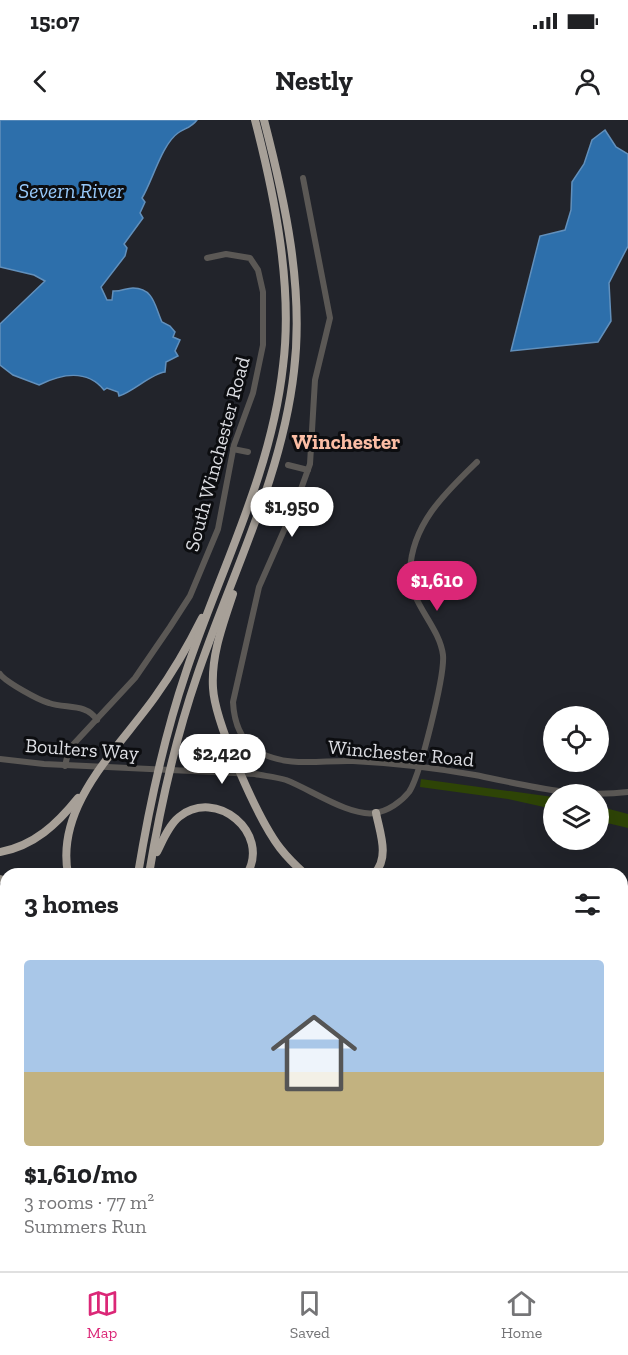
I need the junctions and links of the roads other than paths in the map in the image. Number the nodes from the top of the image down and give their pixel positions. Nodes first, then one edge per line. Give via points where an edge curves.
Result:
1 (255, 120) edge
2 (264, 120) edge
3 (269, 157) junction
4 (303, 178) dead end
5 (207, 258) dead end
6 (233, 449) junction
7 (248, 452) dead end
8 (477, 462) dead end
9 (288, 465) dead end
10 (308, 470) junction
11 (270, 483) junction
12 (222, 580) junction
13 (0, 674) edge
14 (96, 720) junction
15 (0, 759) edge
16 (65, 766) junction
17 (418, 768) junction
18 (94, 779) junction
19 (628, 792) edge
20 (376, 813) junction
21 (0, 852) edge
22 (151, 863) junction
23 (297, 867) edge
24 (67, 868) edge
25 (139, 868) edge
26 (151, 868) edge
27 (249, 868) edge
28 (378, 868) edge

1 - 3 highway
2 - 3 highway
3 - 11 highway via 294,261 296,309 294,369 286,423
3 - 12 highway via 282,262 284,364 276,417 259,478
4 - 10 street, Winchester Road via 330,318 315,380
5 - 6 street, South Winchester Road via 226,254 250,258 258,270 263,292 263,345 258,372
6 - 7 street
6 - 14 street, South Winchester Road via 219,529 190,596 135,678
8 - 17 street via 449,489 423,523 410,572 414,592 439,637 443,657
9 - 10 street
10 - 17 street, Winchester Road via 259,587 232,702 234,717 249,745 277,759
11 - 22 highway via 196,677 167,783
11 - 23 highway via 218,640 213,686 215,708 269,831
12 - 18 highway via 187,648
12 - 25 highway via 186,673
13 - 14 street via 47,703 83,708
14 - 16 street, South Winchester Road via 69,749
15 - 16 street, Boulters Way
16 - 20 street, Boulters Way via 270,776 355,810
17 - 19 street, Winchester Road via 542,789
17 - 20 street via 405,796 394,806
18 - 21 highway via 42,834
18 - 24 highway via 69,827
20 - 28 highway via 383,851
22 - 26 highway
22 - 27 highway via 177,818 194,809 213,807 245,826 253,856

